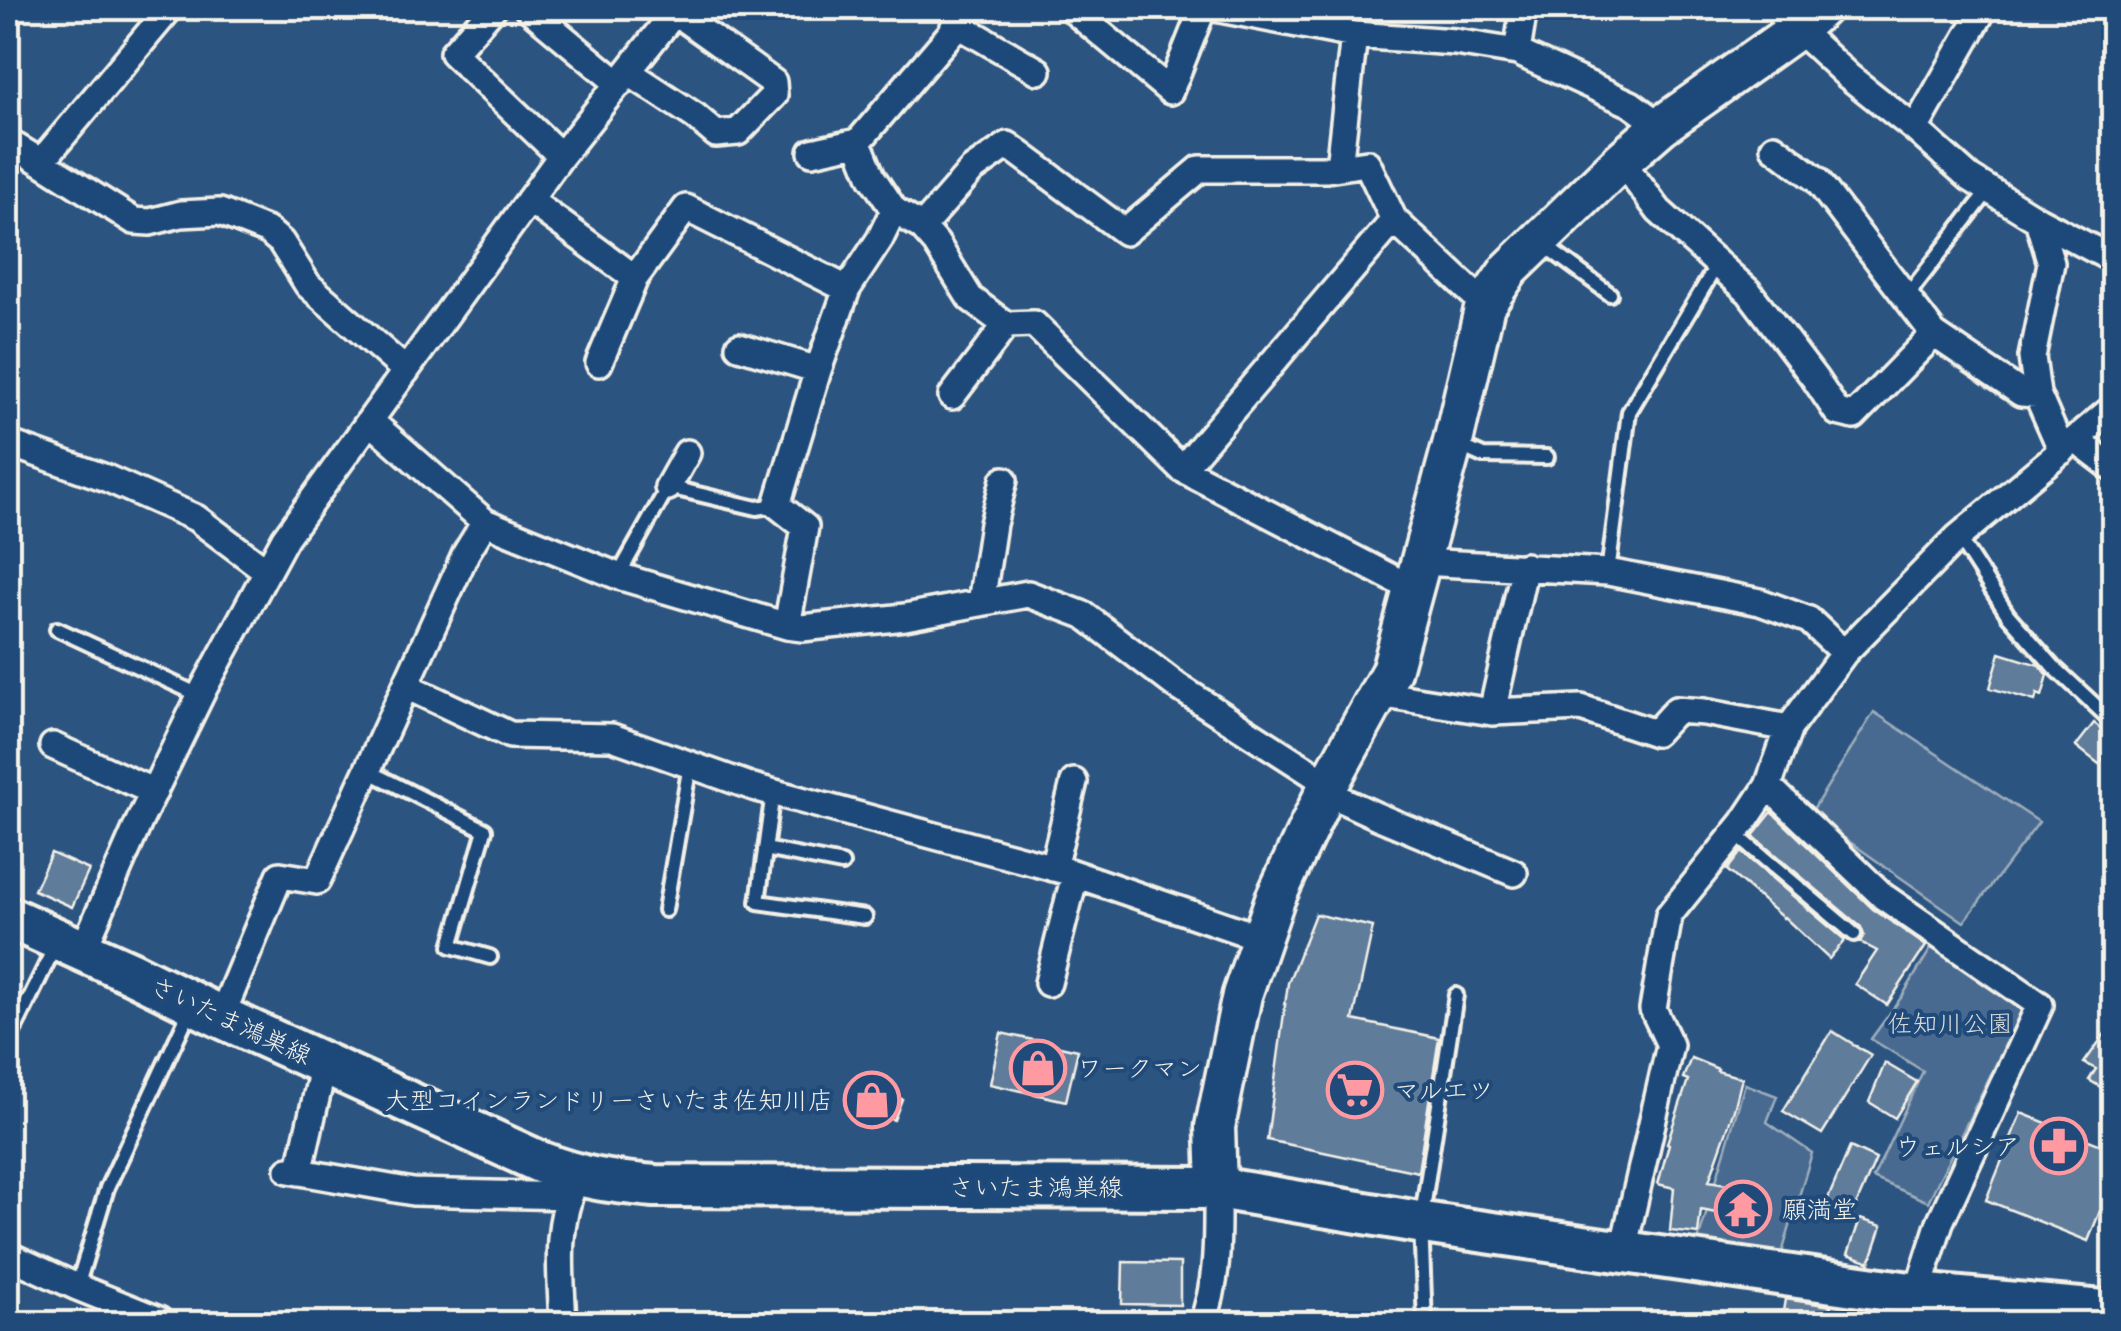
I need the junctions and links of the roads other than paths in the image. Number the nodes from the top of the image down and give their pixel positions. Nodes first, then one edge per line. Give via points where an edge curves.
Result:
1 (170, 8) edge
2 (494, 8) edge
3 (528, 8) edge
4 (1078, 8) edge
5 (1203, 8) edge
6 (1215, 8) edge
7 (1524, 8) edge
8 (1984, 8) edge
9 (674, 9) edge
10 (1798, 15) edge
11 (958, 16) edge
12 (1354, 35) junction
13 (1517, 52) junction
14 (1038, 71) dead end
15 (624, 78) junction
16 (1661, 126) junction
17 (1916, 129) junction
18 (8, 142) edge
19 (858, 142) junction
20 (1774, 147) dead end
21 (812, 152) dead end
22 (561, 156) junction
23 (1621, 161) junction
24 (41, 162) junction
25 (1339, 167) junction
26 (1990, 190) junction
27 (529, 200) junction
28 (894, 210) junction
29 (1394, 220) junction
30 (2038, 220) junction
31 (922, 227) junction
32 (1538, 240) junction
33 (2114, 260) edge
34 (1718, 263) junction
35 (635, 278) junction
36 (847, 289) junction
37 (1610, 294) dead end
38 (1906, 297) junction
39 (1485, 305) junction
40 (1006, 325) junction
41 (1934, 334) junction
42 (739, 346) dead end
43 (599, 363) dead end
44 (818, 370) junction
45 (406, 371) junction
46 (2037, 394) junction
47 (952, 396) dead end
48 (2114, 407) edge
49 (370, 421) junction
50 (1453, 442) junction
51 (2069, 446) junction
52 (10, 448) edge
53 (687, 453) dead end
54 (1548, 457) dead end
55 (2114, 469) edge
56 (1182, 470) junction
57 (1004, 480) dead end
58 (668, 487) junction
59 (777, 504) junction
60 (485, 522) junction
61 (1958, 538) junction
62 (1526, 566) junction
63 (267, 571) junction
64 (1608, 572) junction
65 (1417, 575) junction
66 (618, 576) junction
67 (981, 603) junction
68 (786, 626) junction
69 (56, 629) dead end
70 (1844, 653) junction
71 (406, 686) junction
72 (1378, 694) junction
73 (201, 696) junction
74 (1492, 712) junction
75 (2114, 723) edge
76 (1789, 728) junction
77 (53, 746) dead end
78 (690, 764) junction
79 (368, 771) junction
80 (1074, 782) dead end
81 (1768, 786) junction
82 (1327, 788) junction
83 (154, 792) junction
84 (772, 792) junction
85 (1734, 833) junction
86 (765, 848) junction
87 (842, 864) dead end
88 (1064, 871) junction
89 (1514, 873) dead end
90 (665, 910) dead end
91 (865, 916) dead end
92 (8, 918) edge
93 (1854, 934) dead end
94 (1261, 938) junction
95 (71, 945) junction
96 (490, 958) dead end
97 (1048, 984) dead end
98 (1456, 996) dead end
99 (207, 1010) junction
100 (8, 1044) edge
101 (324, 1064) junction
102 (573, 1186) junction
103 (1217, 1188) junction
104 (1421, 1222) junction
105 (1623, 1250) junction
106 (8, 1254) edge
107 (77, 1286) junction
108 (1916, 1294) junction
109 (2114, 1312) edge
110 (159, 1320) dead end
111 (563, 1324) edge
112 (1202, 1324) edge
113 (1426, 1324) edge

1 - 24 street
2 - 22 street via 453,53
3 - 15 street
4 - 5 street via 1074,12 1170,91
6 - 12 street
7 - 13 street
8 - 17 street
9 - 15 street
9 - 15 street via 772,82 774,95 738,132 716,134
10 - 16 street
10 - 17 street via 1848,76
11 - 14 street
11 - 19 street via 952,32
12 - 13 street
12 - 25 street
13 - 16 street via 1631,104
15 - 22 street
16 - 23 street
17 - 26 street
18 - 24 street
19 - 21 street
19 - 28 street
20 - 38 street via 1817,180
22 - 27 street
23 - 32 street
23 - 34 street via 1659,211
24 - 45 street via 134,221 220,212 268,231 308,285
25 - 29 street via 1367,163
25 - 31 street via 1200,169 1126,232 1008,146 972,170
26 - 30 street
26 - 38 lane
27 - 35 street
27 - 45 street
28 - 31 street
28 - 36 street
29 - 39 street
29 - 56 street
30 - 33 street
30 - 46 street via 2050,263 2032,357
31 - 40 street via 970,298
32 - 37 lane
32 - 39 street
34 - 41 street via 1749,292 1837,412 1854,416
34 - 64 lane via 1629,412
35 - 36 street via 686,208
35 - 43 street
36 - 44 street
38 - 41 street
39 - 50 street
40 - 47 street
40 - 56 street via 1034,324
41 - 46 street via 2021,394
42 - 44 street
44 - 59 street
45 - 49 street
46 - 51 street
48 - 51 street
49 - 60 street
49 - 63 street
50 - 54 lane via 1483,456
50 - 65 street
51 - 55 street
51 - 61 street
52 - 63 street via 106,478 196,518
53 - 58 street
56 - 65 street
57 - 67 street
58 - 59 lane via 756,508
58 - 66 lane
59 - 68 street via 805,527
60 - 66 street
60 - 71 street
61 - 70 street
61 - 75 lane via 2008,615
62 - 64 street
62 - 65 street
62 - 74 street
63 - 73 street
64 - 70 street via 1760,602 1809,620
65 - 72 street via 1391,671
66 - 68 street
67 - 68 street via 906,617
67 - 82 street via 1028,594 1084,615
69 - 73 lane
70 - 76 street
71 - 78 street via 510,736 612,737
71 - 79 street
72 - 74 street
72 - 82 street
73 - 83 street
74 - 76 street via 1581,708 1655,733 1676,710
76 - 81 street
77 - 83 street
78 - 84 street
78 - 90 lane
79 - 96 lane via 486,830 451,946
79 - 99 street via 317,882 280,875
80 - 88 street
81 - 85 street
81 - 108 street via 1884,897 2040,1005 1940,1222
82 - 89 street
82 - 94 street
83 - 95 street
84 - 86 lane
84 - 88 street
85 - 93 lane
85 - 105 street via 1669,915 1653,1009 1670,1045
86 - 87 lane
86 - 91 lane via 758,902
88 - 94 street
88 - 97 street
92 - 95 main road, さいたま鴻巣線
94 - 103 street via 1215,1127
95 - 99 main road, さいたま鴻巣線
95 - 100 lane
98 - 104 lane
99 - 101 main road, さいたま鴻巣線
99 - 107 lane via 107,1188
101 - 102 main road, さいたま鴻巣線
101 - 102 street via 294,1171 413,1192
102 - 103 main road, さいたま鴻巣線
102 - 111 street via 560,1232
103 - 104 main road, さいたま鴻巣線
103 - 112 street via 1213,1289
104 - 105 main road, さいたま鴻巣線
104 - 113 lane
105 - 108 main road, さいたま鴻巣線
106 - 107 street
107 - 110 street
108 - 109 main road, さいたま鴻巣線

